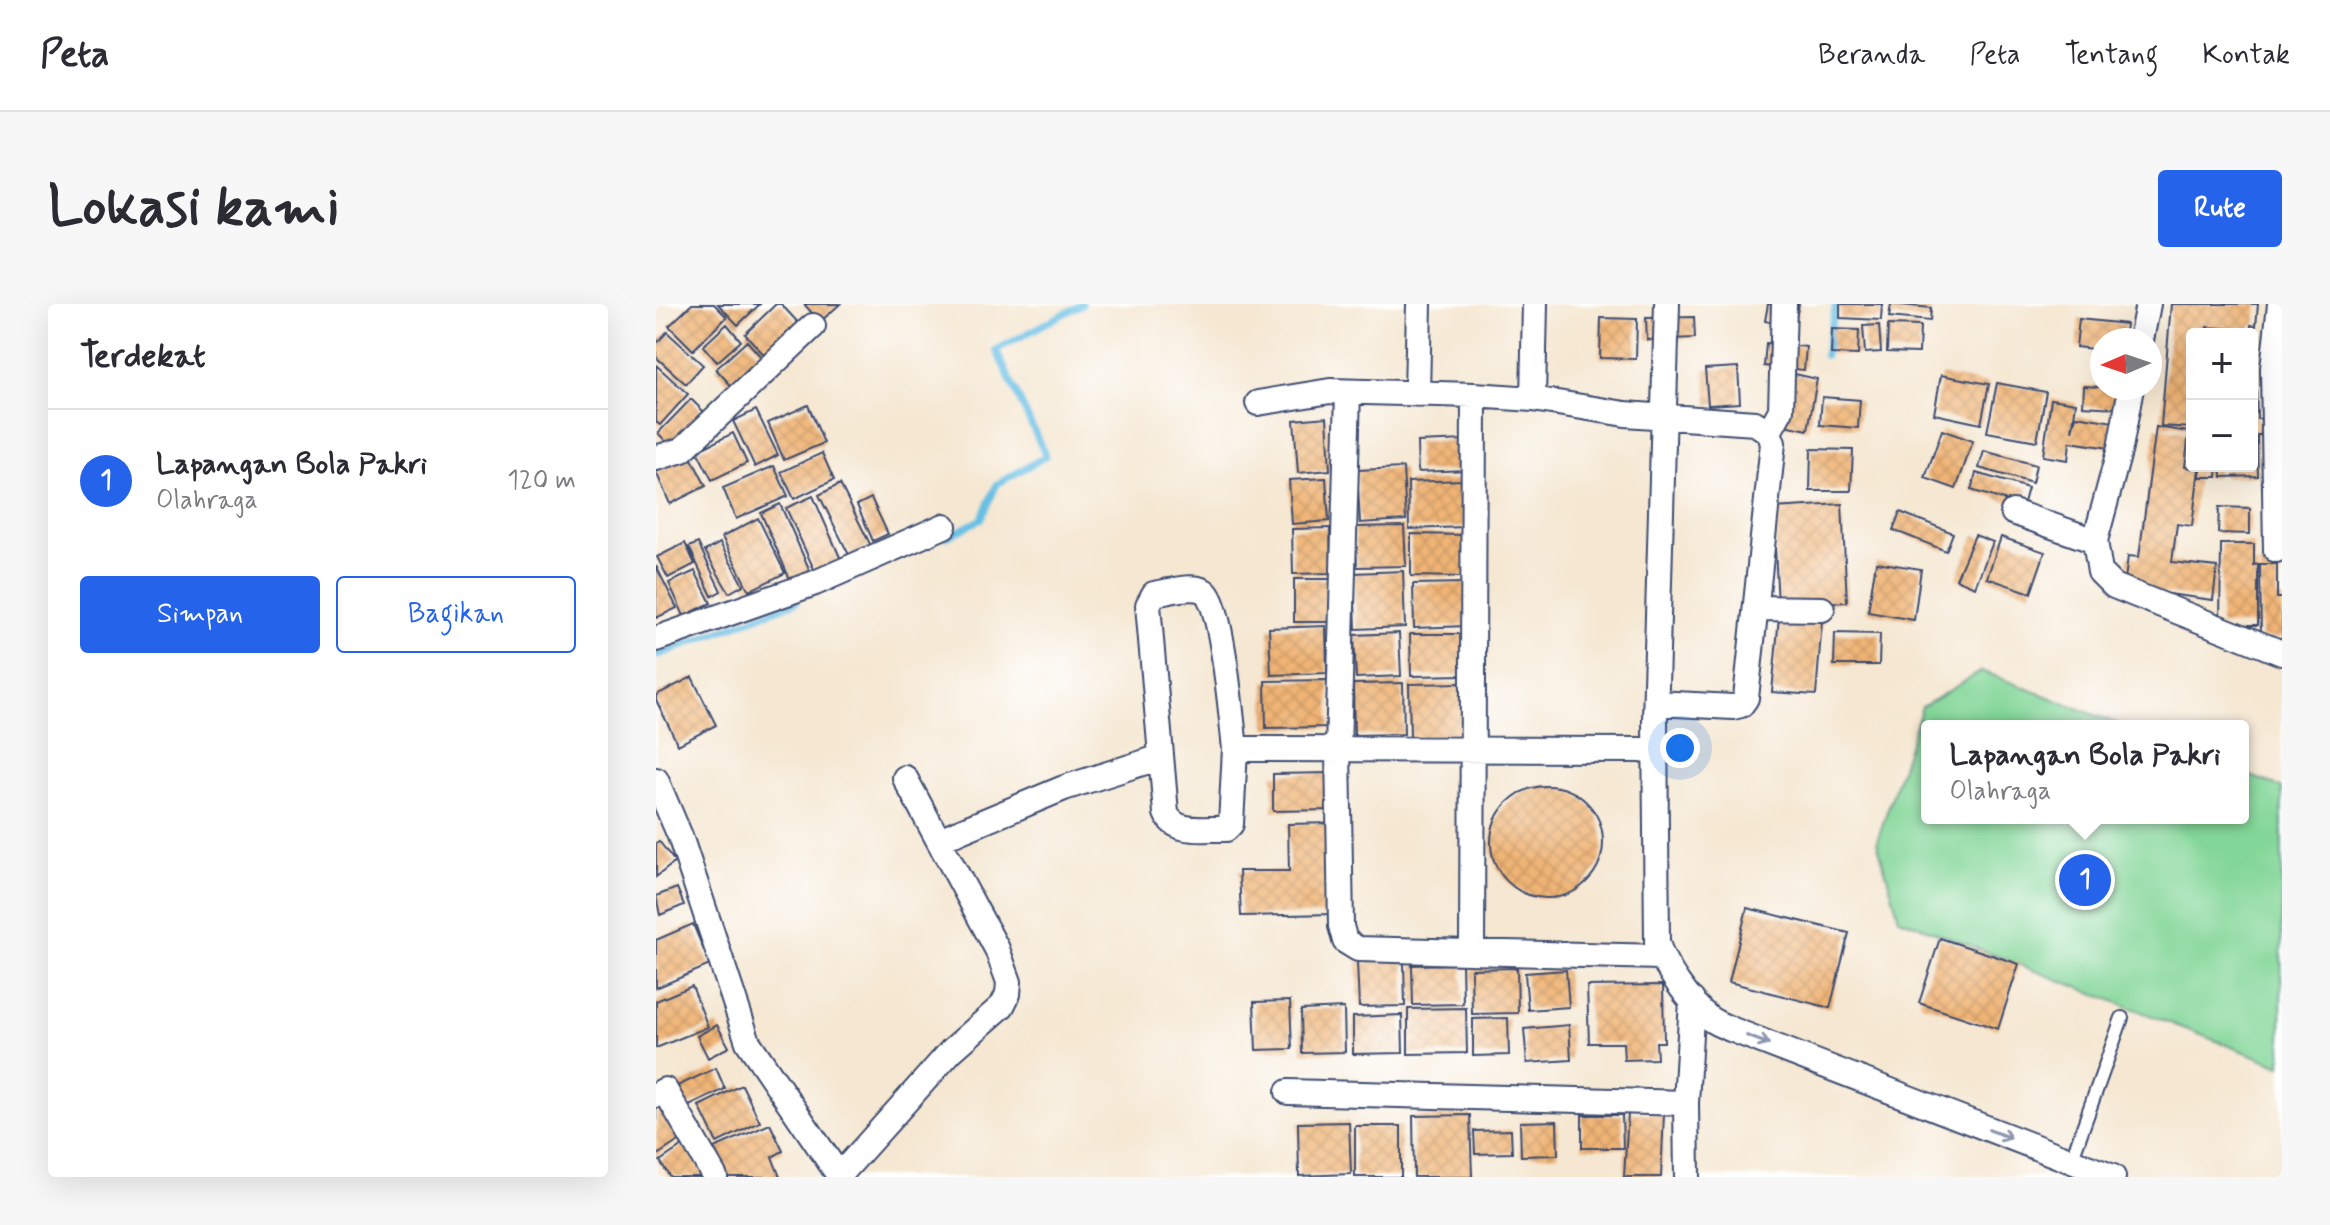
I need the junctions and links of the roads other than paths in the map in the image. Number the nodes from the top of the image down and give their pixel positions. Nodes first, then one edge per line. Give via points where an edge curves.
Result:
1 (1419, 304) edge
2 (1535, 304) edge
3 (1667, 304) edge
4 (1784, 304) edge
5 (2148, 304) edge
6 (2280, 304) edge
7 (813, 326) dead end
8 (2143, 328) edge
9 (2277, 368) edge
10 (1348, 392) junction
11 (1417, 394) junction
12 (1474, 395) junction
13 (1533, 399) junction
14 (2129, 400) edge
15 (1258, 403) dead end
16 (1662, 415) junction
17 (1769, 432) junction
18 (656, 458) edge
19 (2013, 512) dead end
20 (944, 526) dead end
21 (2095, 541) junction
22 (2276, 550) dead end
23 (1756, 608) junction
24 (1822, 609) dead end
25 (656, 639) edge
26 (2282, 653) edge
27 (1656, 703) junction
28 (1235, 749) junction
29 (1338, 750) junction
30 (1473, 750) junction
31 (1656, 750) junction
32 (1161, 757) junction
33 (905, 778) dead end
34 (656, 780) edge
35 (939, 840) junction
36 (1472, 952) junction
37 (1661, 957) junction
38 (1692, 1000) junction
39 (2122, 1018) dead end
40 (660, 1092) edge
41 (1288, 1092) dead end
42 (1686, 1103) junction
43 (2069, 1169) edge
44 (840, 1176) edge
45 (715, 1177) edge
46 (1687, 1177) edge
47 (2113, 1177) edge

1 - 11 street
2 - 13 street
3 - 16 street
4 - 17 street via 1781,410
5 - 8 street
6 - 9 street
7 - 18 street via 682,450
9 - 22 street
10 - 11 street
10 - 15 street
10 - 29 street
11 - 12 street
12 - 13 street
12 - 30 street
13 - 16 street
14 - 21 street
16 - 17 street via 1755,423
16 - 27 street
17 - 23 street via 1773,443
19 - 21 street
20 - 25 street via 815,583
21 - 26 street via 2100,572 2114,586
23 - 24 street
23 - 27 street via 1741,705
27 - 31 street
28 - 29 street
28 - 32 street via 1234,813 1226,829 1170,823
28 - 32 street via 1215,607 1203,590 1191,589 1154,594 1148,605
29 - 30 street
29 - 36 street via 1345,941 1358,949
30 - 31 street
30 - 36 street
31 - 37 street
32 - 35 street via 1064,788
33 - 35 street
34 - 44 street via 680,836 748,1042
35 - 44 street via 997,949 1008,994
36 - 37 street
37 - 38 street
38 - 42 street
38 -> 43 street via 1711,1019 1733,1030
39 - 43 lane
40 - 45 street
41 - 42 street
42 - 46 street
43 - 47 street

